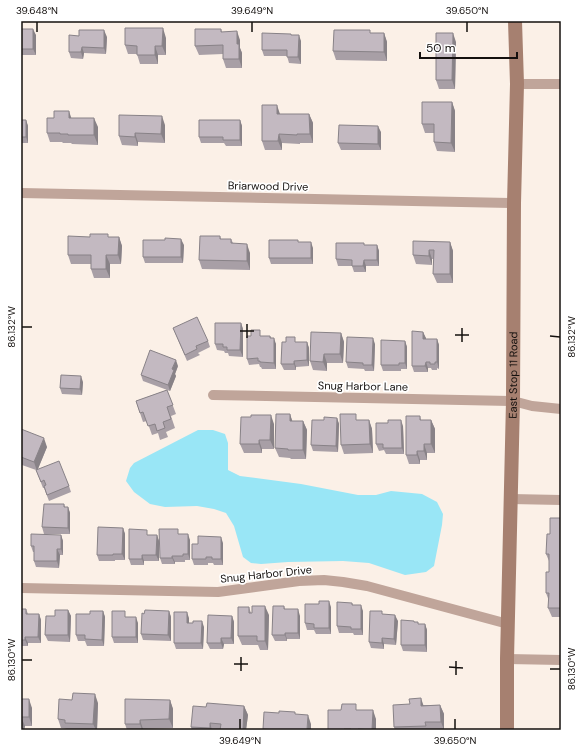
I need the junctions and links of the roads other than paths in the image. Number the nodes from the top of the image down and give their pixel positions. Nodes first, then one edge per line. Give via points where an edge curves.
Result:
1 (515, 21) edge
2 (517, 84) junction
3 (561, 84) edge
4 (21, 193) edge
5 (514, 203) junction
6 (213, 395) dead end
7 (513, 401) junction
8 (561, 409) edge
9 (511, 499) junction
10 (561, 500) edge
11 (21, 588) edge
12 (508, 624) junction
13 (507, 659) junction
14 (561, 660) edge
15 (507, 730) edge

1 - 2 main road, East Stop 11 Road
2 - 3 street
2 - 5 main road, East Stop 11 Road
4 - 5 street, Briarwood Drive
5 - 7 main road, East Stop 11 Road
6 - 7 street, Snug Harbor Lane
7 - 8 street, Snug Harbor Lane
7 - 9 main road, East Stop 11 Road
9 - 10 street
9 - 12 main road, East Stop 11 Road
11 - 12 street, Snug Harbor Drive via 218,592 299,581 336,581 367,586
12 - 13 main road, East Stop 11 Road
13 - 14 street
13 - 15 main road, East Stop 11 Road

